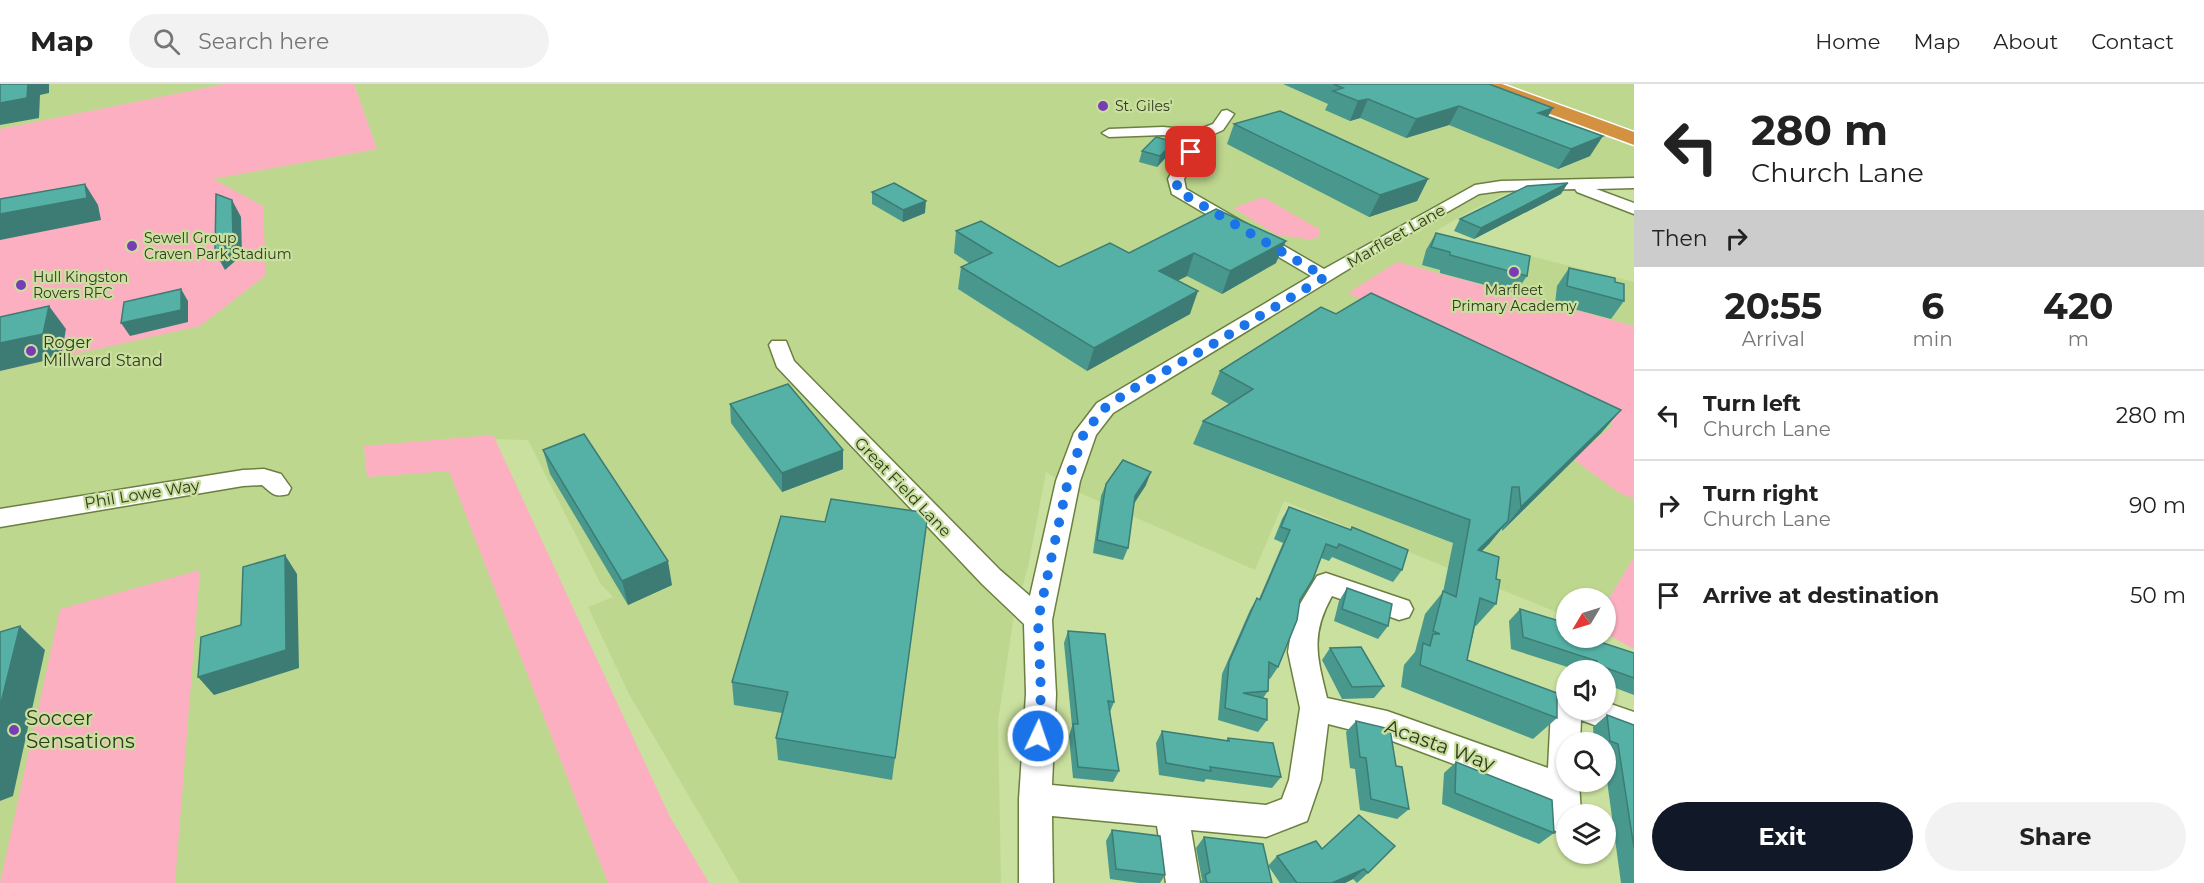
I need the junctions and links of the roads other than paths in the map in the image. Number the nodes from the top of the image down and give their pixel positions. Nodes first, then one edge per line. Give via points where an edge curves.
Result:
1 (1485, 84) edge
2 (1501, 84) edge
3 (1227, 114) dead end
4 (1634, 132) edge
5 (1109, 133) dead end
6 (1199, 135) junction
7 (1634, 140) edge
8 (1634, 183) edge
9 (1571, 184) junction
10 (1634, 209) edge
11 (1325, 277) junction
12 (779, 345) dead end
13 (279, 488) dead end
14 (0, 518) edge
15 (1400, 609) dead end
16 (1038, 620) junction
17 (1315, 708) junction
18 (1566, 720) edge
19 (1616, 720) edge
20 (1634, 726) edge
21 (1035, 799) junction
22 (1564, 804) edge
23 (1171, 812) junction
24 (1036, 883) edge
25 (1183, 883) edge

1 - 7 highway
2 - 4 highway
3 - 6 street via 1218,127
5 - 6 street via 1162,131
6 - 11 street via 1176,179 1178,191
8 - 9 street, Marfleet Lane
9 - 10 street
9 - 11 street, Marfleet Lane via 1475,190
11 - 16 street, Marfleet Lane via 1131,390 1105,408 1084,433 1068,481
12 - 16 street, Great Field Lane via 784,363 991,577
13 - 14 street, Phil Lowe Way via 267,476 243,478
15 - 17 street via 1326,583 1308,614 1302,652
16 - 21 street, Marfleet Lane via 1041,694
17 - 22 street, Acasta Way via 1387,725
17 - 23 street via 1305,780 1295,810 1266,821
18 - 22 street, Acasta Way
19 - 20 street
21 - 23 street
21 - 24 street, Marfleet Lane
23 - 25 street

